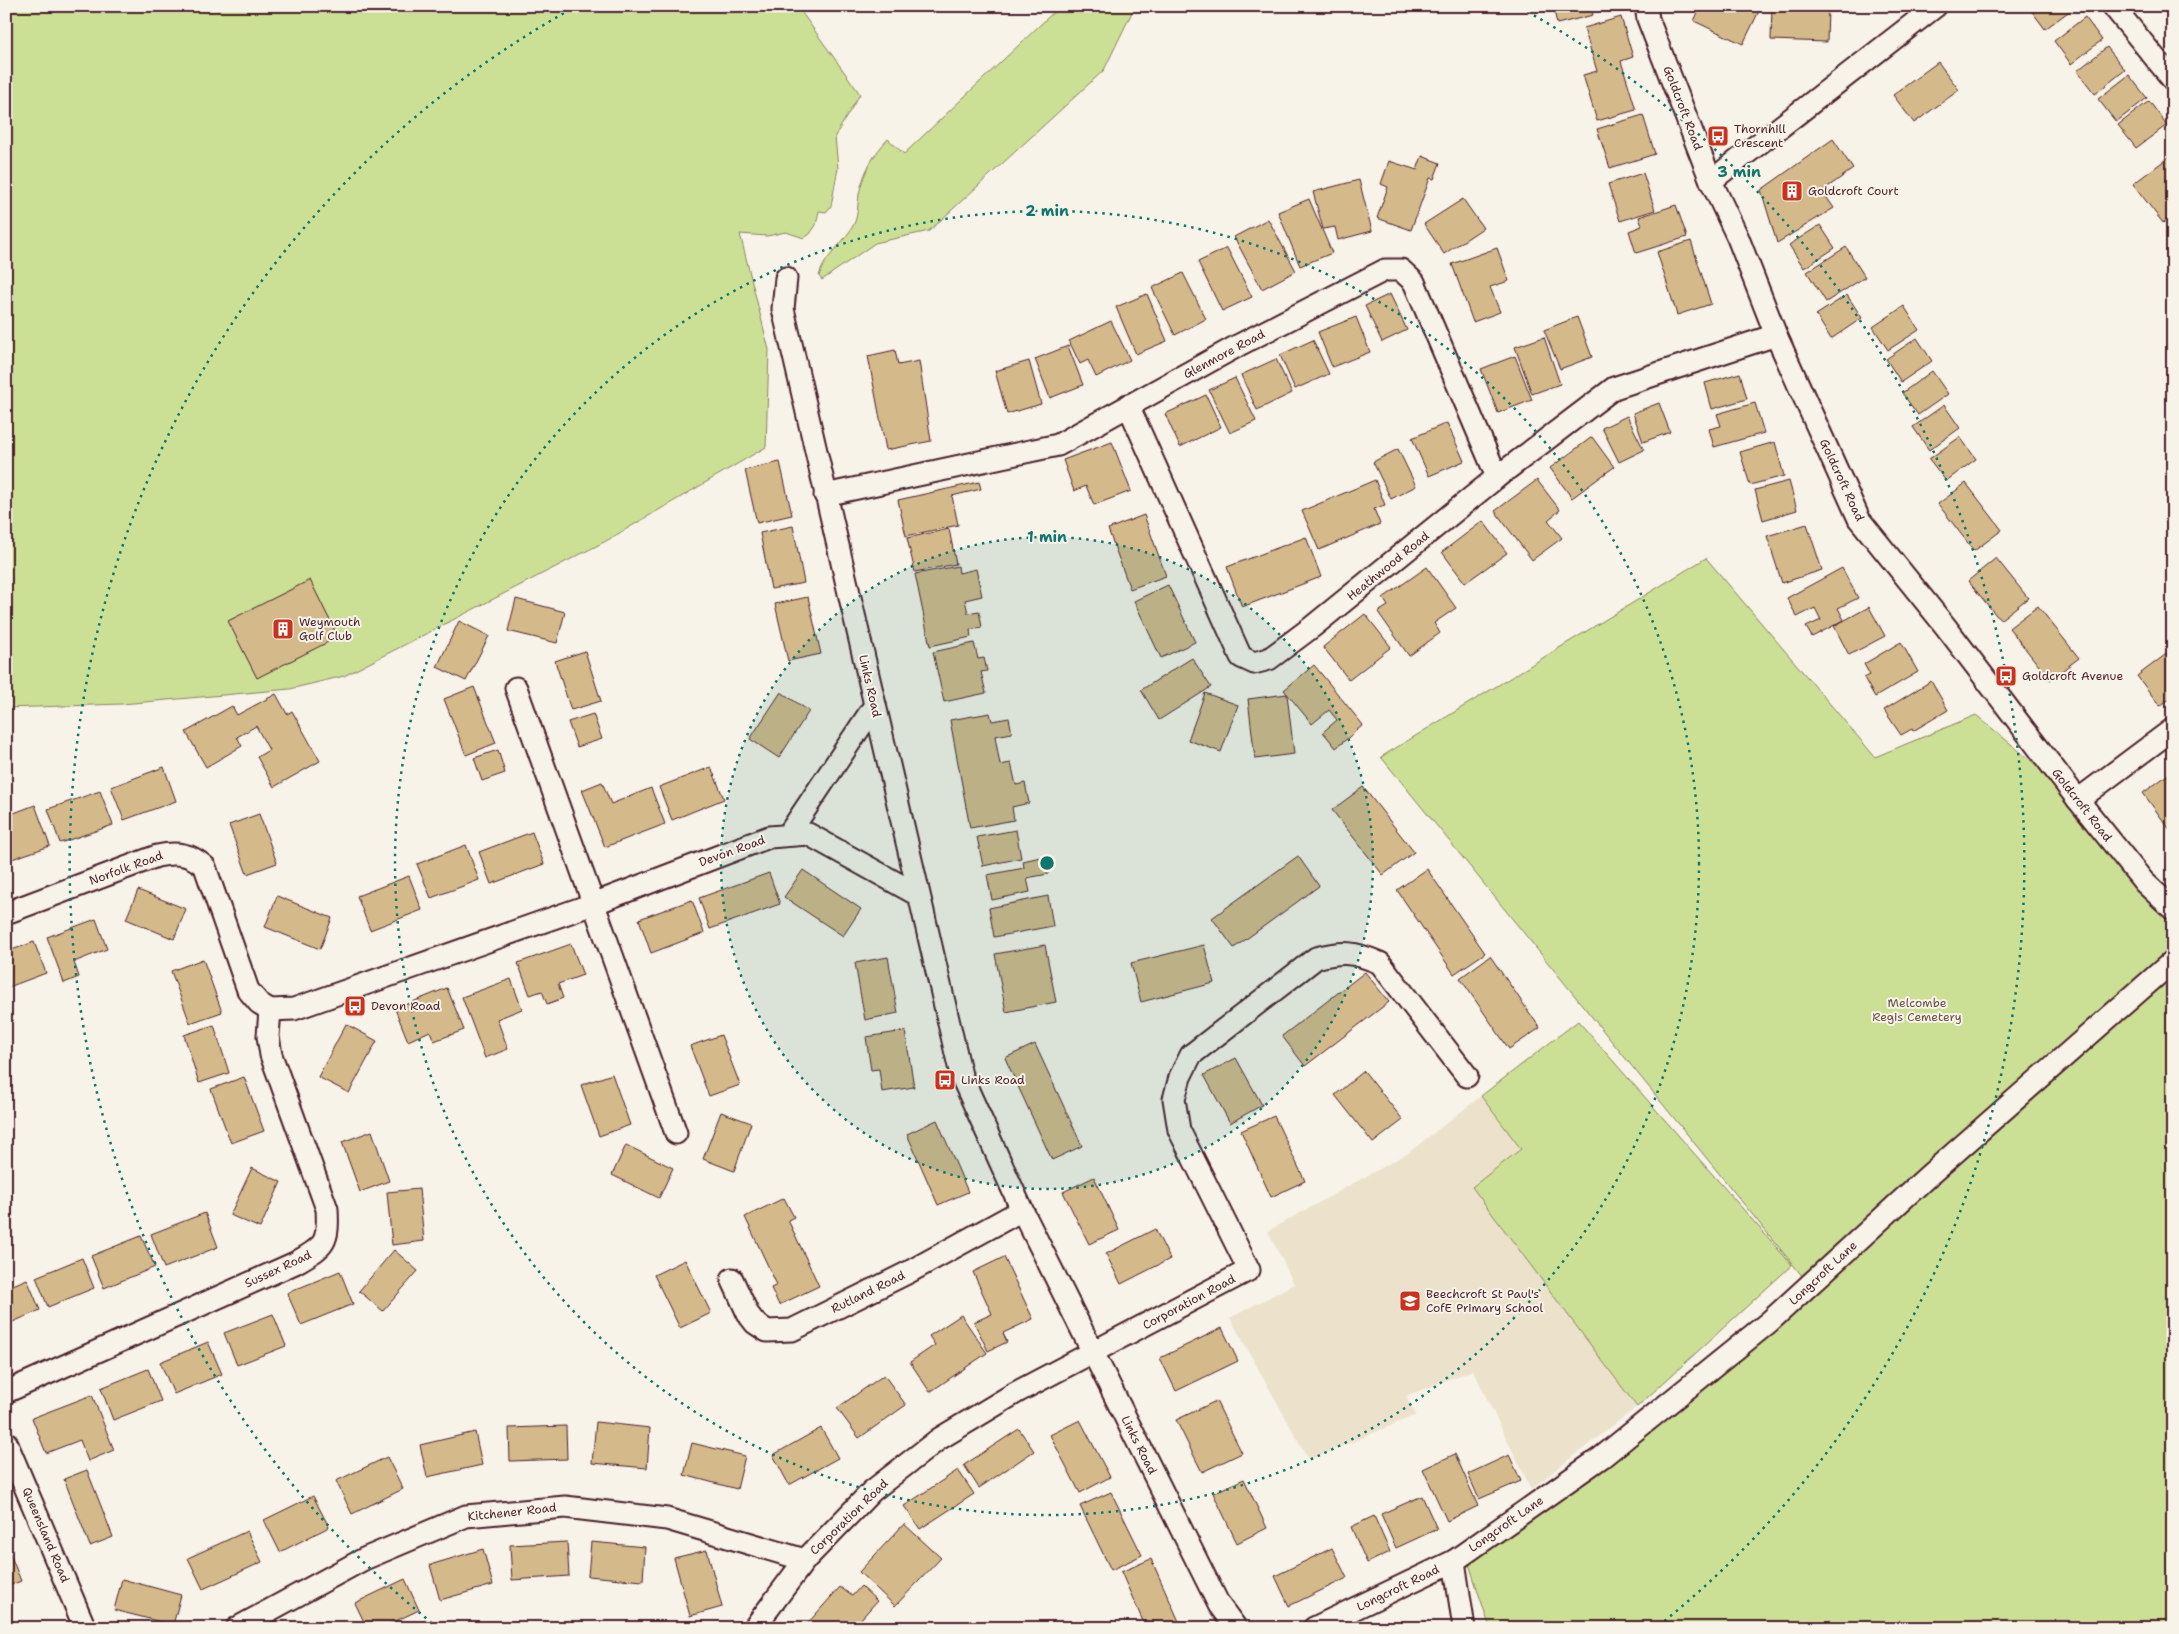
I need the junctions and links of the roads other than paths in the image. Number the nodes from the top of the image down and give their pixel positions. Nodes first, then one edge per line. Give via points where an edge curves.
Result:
1 (1646, 6) edge
2 (1936, 6) edge
3 (2113, 6) edge
4 (2173, 80) edge
5 (1710, 181) junction
6 (786, 278) dead end
7 (1776, 334) junction
8 (1128, 405) junction
9 (1497, 477) junction
10 (825, 495) junction
11 (516, 688) dead end
12 (875, 704) junction
13 (2173, 729) edge
14 (2078, 800) junction
15 (788, 835) junction
16 (918, 894) junction
17 (593, 904) junction
18 (2173, 909) edge
19 (6, 912) edge
20 (2173, 961) edge
21 (270, 1010) junction
22 (1467, 1076) dead end
23 (676, 1133) dead end
24 (1022, 1210) junction
25 (732, 1279) dead end
26 (1093, 1353) junction
27 (6, 1392) edge
28 (6, 1442) edge
29 (805, 1560) junction
30 (1454, 1561) junction
31 (85, 1628) edge
32 (237, 1628) edge
33 (754, 1628) edge
34 (1236, 1628) edge
35 (1314, 1628) edge
36 (1464, 1628) edge

1 - 5 street, Goldcroft Road via 1648,19
2 - 5 street
3 - 4 street
5 - 7 street, Goldcroft Road via 1738,238
6 - 10 street, Links Road via 783,309
7 - 9 street, Heathwood Road via 1614,388
7 - 14 street, Goldcroft Road via 1859,519
8 - 9 street, Glenmore Road via 1385,270 1401,270 1414,282
8 - 9 street, Heathwood Road via 1240,657 1254,663 1268,659 1312,628
8 - 10 street, Glenmore Road via 1058,445
10 - 12 street, Links Road
11 - 17 street
12 - 15 street
12 - 16 street, Links Road
13 - 14 street
14 - 18 street, Goldcroft Road via 2144,882
15 - 16 street, Devon Road via 808,834 822,840
15 - 17 street, Devon Road via 769,837
16 - 24 street, Links Road via 961,1074
17 - 21 street, Devon Road via 294,1009
17 - 23 street
19 - 21 street, Norfolk Road via 157,856 175,852 196,858 205,867 248,990
20 - 30 street, Longcroft Lane via 1927,1177 1769,1322 1602,1457
21 - 27 street, Sussex Road via 268,1036 271,1055 327,1209 328,1232 321,1248 295,1263
22 - 26 street, Corporation Road via 1380,963 1360,954 1338,953 1316,958 1191,1055 1174,1099 1178,1130 1250,1270
24 - 25 street, Rutland Road via 909,1272 792,1330 767,1331 755,1323
24 - 26 street, Links Road
26 - 29 street, Corporation Road via 1017,1392 939,1439 872,1491
26 - 34 street, Links Road via 1219,1605
28 - 31 street, Queensland Road
29 - 32 street, Kitchener Road via 667,1519 565,1507 466,1516 364,1559
29 - 33 street, Corporation Road
30 - 35 street, Longcroft Road
30 - 36 street

